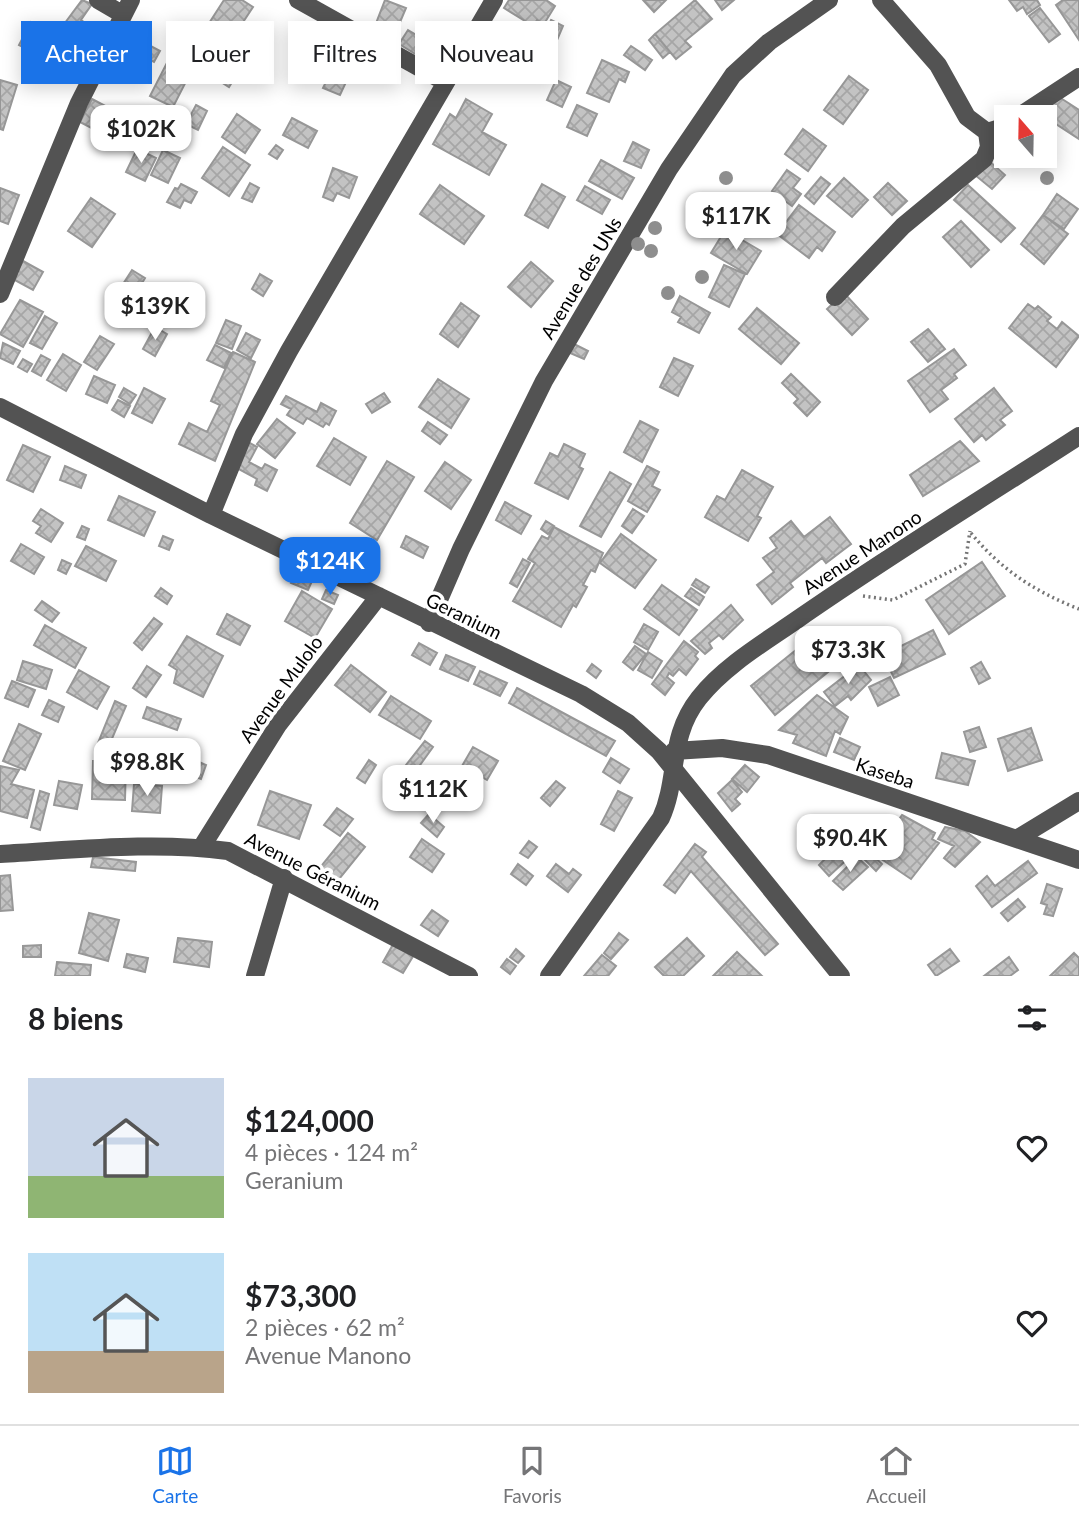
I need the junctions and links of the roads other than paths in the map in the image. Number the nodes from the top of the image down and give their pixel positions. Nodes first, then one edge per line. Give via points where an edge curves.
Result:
1 (98, 0) edge
2 (298, 0) edge
3 (494, 0) edge
4 (830, 0) edge
5 (881, 0) edge
6 (127, 7) edge
7 (481, 21) edge
8 (415, 65) edge
9 (1079, 77) edge
10 (444, 84) edge
11 (1036, 105) edge
12 (994, 130) edge
13 (987, 132) junction
14 (0, 293) edge
15 (835, 297) dead end
16 (0, 407) edge
17 (1079, 436) edge
18 (211, 515) junction
19 (379, 596) junction
20 (429, 623) junction
21 (673, 759) junction
22 (1079, 801) edge
23 (1018, 838) junction
24 (201, 848) junction
25 (0, 854) edge
26 (1079, 860) edge
27 (284, 878) junction
28 (255, 976) edge
29 (469, 976) edge
30 (549, 976) edge
31 (841, 976) edge

1 - 6 street
2 - 8 street
3 - 7 street
4 - 20 street, Avenue des UNs via 769,41 733,75 669,169 544,381
5 - 13 street via 938,65 967,117
6 - 14 street via 79,103
9 - 11 street
10 - 18 street via 244,434
12 - 13 street
13 - 15 street via 989,147 984,159 904,226
16 - 18 street, Geranium
17 - 21 street, Avenue Manono via 853,581 717,680 690,712
18 - 19 street, Geranium
19 - 20 street, Geranium
19 - 24 street, Avenue Mulolo via 278,725
20 - 21 street, Geranium via 606,709
21 - 23 street, Kaseba via 722,748 768,755
21 - 30 street, Avenue Manono via 669,797 661,818
21 - 31 street, Geranium
22 - 23 street
23 - 26 street, Kaseba
24 - 25 street, Avenue Géranium via 140,846
24 - 27 street, Avenue Géranium via 228,851
27 - 28 street
27 - 29 street, Avenue Géranium

